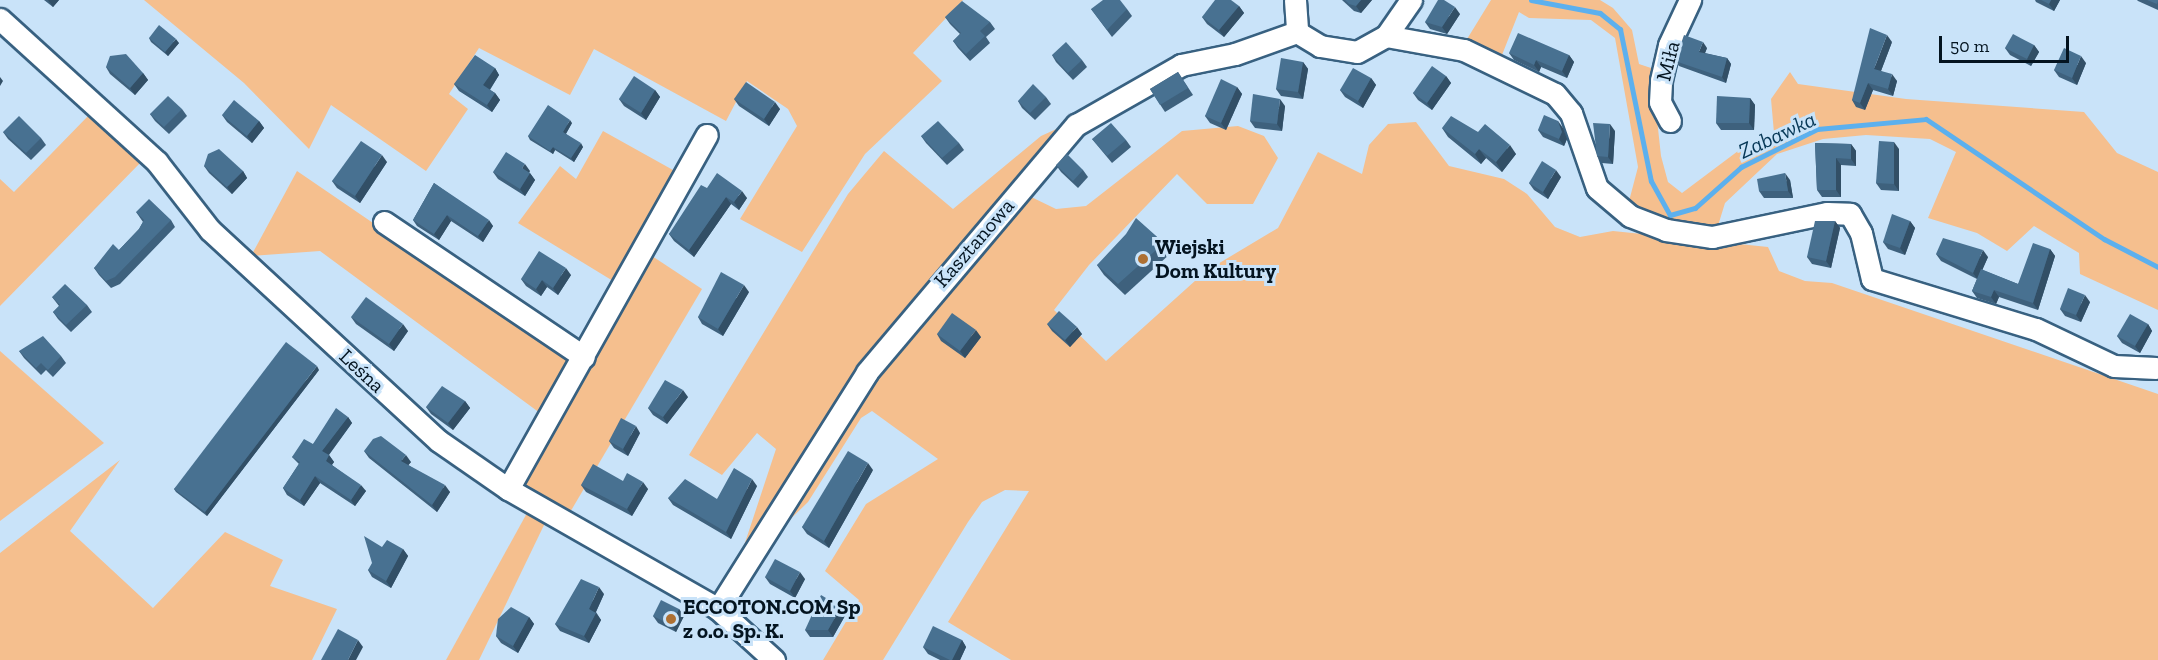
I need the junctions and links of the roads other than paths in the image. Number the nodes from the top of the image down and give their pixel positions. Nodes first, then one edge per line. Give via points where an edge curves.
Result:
1 (1295, 0) edge
2 (1411, 0) edge
3 (1690, 0) edge
4 (0, 20) edge
5 (1297, 32) junction
6 (1386, 36) junction
7 (1670, 122) dead end
8 (707, 135) dead end
9 (384, 222) dead end
10 (584, 357) junction
11 (2156, 368) dead end
12 (508, 489) junction
13 (718, 609) junction
14 (774, 660) edge

1 - 5 street
2 - 6 street
3 - 7 street, Miła via 1669,45 1661,80 1660,102
4 - 12 street, Leśna via 158,162 210,230 403,408
5 - 6 street via 1342,52 1357,52
5 - 13 street, Kasztanowa via 1235,54 1181,65 1076,125 867,372
6 - 11 street via 1464,50 1555,94 1571,113 1597,188 1629,216 1666,230 1712,237 1827,213 1850,214 1861,233 1872,279 2036,329 2114,366
8 - 10 street
9 - 10 street
10 - 12 street
12 - 13 street, Leśna
13 - 14 street, Leśna

